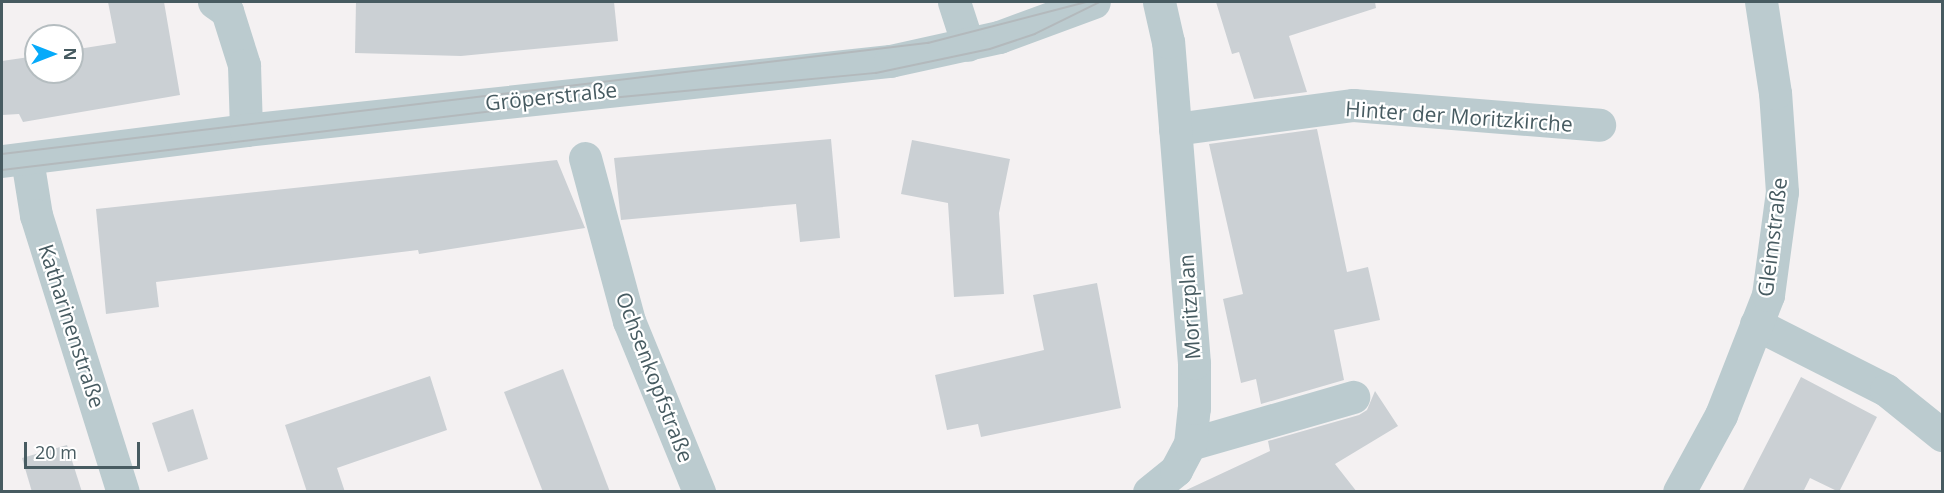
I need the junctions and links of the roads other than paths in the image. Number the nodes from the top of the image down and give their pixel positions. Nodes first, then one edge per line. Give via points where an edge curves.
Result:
1 (214, 2) edge
2 (954, 2) edge
3 (1094, 2) edge
4 (1159, 2) edge
5 (1761, 2) edge
6 (968, 45) junction
7 (1599, 125) dead end
8 (1175, 129) junction
9 (246, 130) junction
10 (585, 158) dead end
11 (14, 160) edge
12 (1756, 324) junction
13 (1353, 397) dead end
14 (1942, 435) edge
15 (1190, 444) junction
16 (123, 492) edge
17 (699, 492) edge
18 (1149, 492) edge
19 (1678, 492) edge

1 - 9 street via 227,11 244,65
2 - 6 street
3 - 6 street, Gröperstraße
4 - 8 street, Moritzplan via 1168,42
5 - 12 street, Gleimstraße via 1775,93 1782,192 1768,295
6 - 9 street, Gröperstraße via 890,61
7 - 8 street, Hinter der Moritzkirche via 1353,105
8 - 15 street, Moritzplan via 1194,363
9 - 11 street, Gröperstraße
10 - 17 street, Ochsenkopfstraße via 629,321
11 - 16 street, Katharinenstraße via 36,215
12 - 14 street via 1886,390
12 - 19 street, Gleimstraße via 1721,415
13 - 15 street
15 - 18 street via 1176,470

